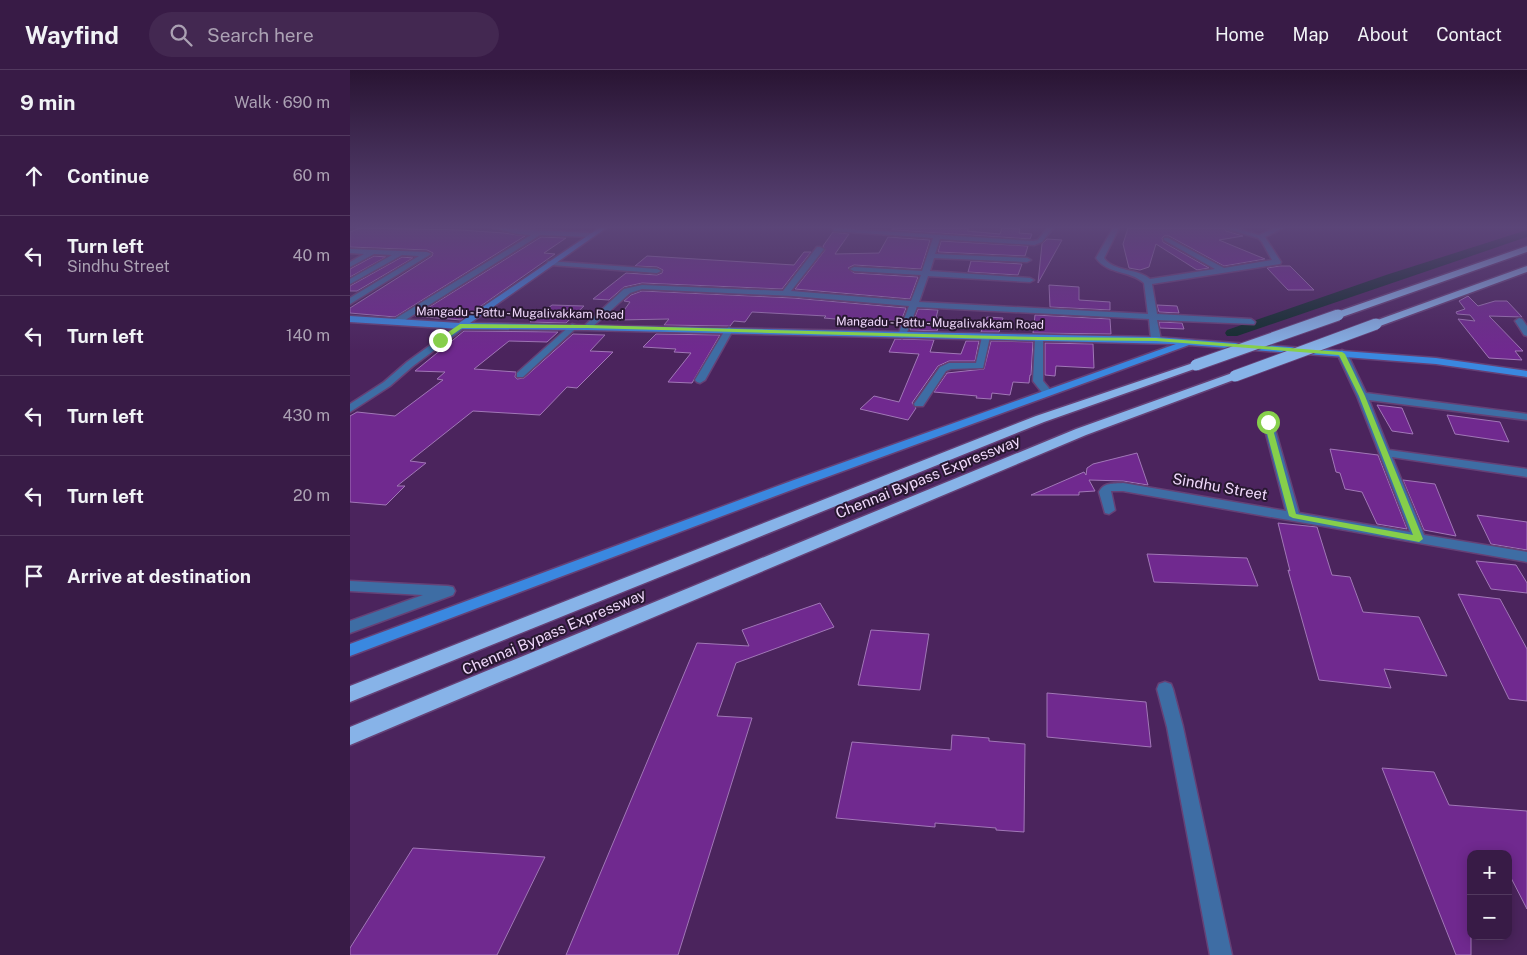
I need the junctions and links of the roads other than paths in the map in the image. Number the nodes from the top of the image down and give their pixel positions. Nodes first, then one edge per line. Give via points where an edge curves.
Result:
1 (372, 269) edge
2 (402, 269) edge
3 (480, 269) edge
4 (542, 269) edge
5 (634, 269) edge
6 (805, 269) edge
7 (927, 269) edge
8 (1118, 269) edge
9 (1221, 269) edge
10 (1234, 269) edge
11 (1469, 269) edge
12 (1527, 269) edge
13 (854, 270) dead end
14 (657, 271) dead end
15 (1224, 271) junction
16 (925, 274) junction
17 (1030, 280) dead end
18 (350, 282) edge
19 (1148, 282) junction
20 (786, 294) junction
21 (350, 302) edge
22 (912, 304) junction
23 (1154, 316) junction
24 (350, 319) edge
25 (1519, 321) dead end
26 (396, 322) junction
27 (1251, 322) dead end
28 (460, 326) junction
29 (572, 327) junction
30 (587, 327) junction
31 (728, 330) junction
32 (1527, 333) edge
33 (902, 335) junction
34 (986, 337) junction
35 (1039, 338) junction
36 (1156, 340) junction
37 (1190, 342) junction
38 (1342, 354) junction
39 (1527, 374) edge
40 (520, 375) dead end
41 (700, 380) dead end
42 (1048, 393) junction
43 (1362, 396) junction
44 (919, 404) dead end
45 (350, 409) edge
46 (1527, 417) edge
47 (1268, 422) dead end
48 (1385, 452) junction
49 (1527, 473) edge
50 (1109, 510) dead end
51 (1293, 516) junction
52 (1419, 539) junction
53 (1527, 556) edge
54 (350, 586) edge
55 (350, 627) edge
56 (350, 650) edge
57 (1165, 689) dead end
58 (350, 694) edge
59 (350, 736) edge
60 (1222, 955) edge

1 - 18 street
2 - 21 street
3 - 26 street
4 - 28 street
5 - 14 street
6 - 20 street
7 - 16 street
8 - 19 street via 1143,277
9 - 15 street
10 - 15 street
11 - 58 highway, Chennai Bypass Expressway, bridge via 1040,419
12 - 59 highway, Chennai Bypass Expressway, bridge via 1081,432
13 - 16 street
15 - 19 street
16 - 17 street
16 - 22 street
19 - 23 street
20 - 22 street
20 - 30 street via 637,288 627,291
22 - 23 street
22 - 33 street
23 - 27 street
23 - 36 street
24 - 26 street, Mangadu - Pattu - Mugalivakkam Road
25 - 32 street
26 - 28 street, Mangadu - Pattu - Mugalivakkam Road
28 - 29 street, Mangadu - Pattu - Mugalivakkam Road
28 - 45 street
29 - 30 street, Mangadu - Pattu - Mugalivakkam Road
29 - 40 street
30 - 31 street, Mangadu - Pattu - Mugalivakkam Road
31 - 33 street, Mangadu - Pattu - Mugalivakkam Road
31 - 41 street
33 - 34 street, Mangadu - Pattu - Mugalivakkam Road
34 - 35 street, Mangadu - Pattu - Mugalivakkam Road
34 - 44 street via 980,366 943,369
35 - 36 street, Mangadu - Pattu - Mugalivakkam Road
35 - 42 street via 1037,375
36 - 37 street, Mangadu - Pattu - Mugalivakkam Road
37 - 38 street, Mangadu - Pattu - Mugalivakkam Road
37 - 42 street
38 - 39 street, Mangadu - Pattu - Mugalivakkam Road via 1436,361
38 - 43 street
42 - 56 street
43 - 46 street
43 - 48 street
47 - 51 street
48 - 49 street
48 - 52 street
50 - 51 street, Sindhu Street via 1105,492 1113,486
51 - 52 street, Sindhu Street
52 - 53 street, Sindhu Street
54 - 55 street via 448,591
57 - 60 street

